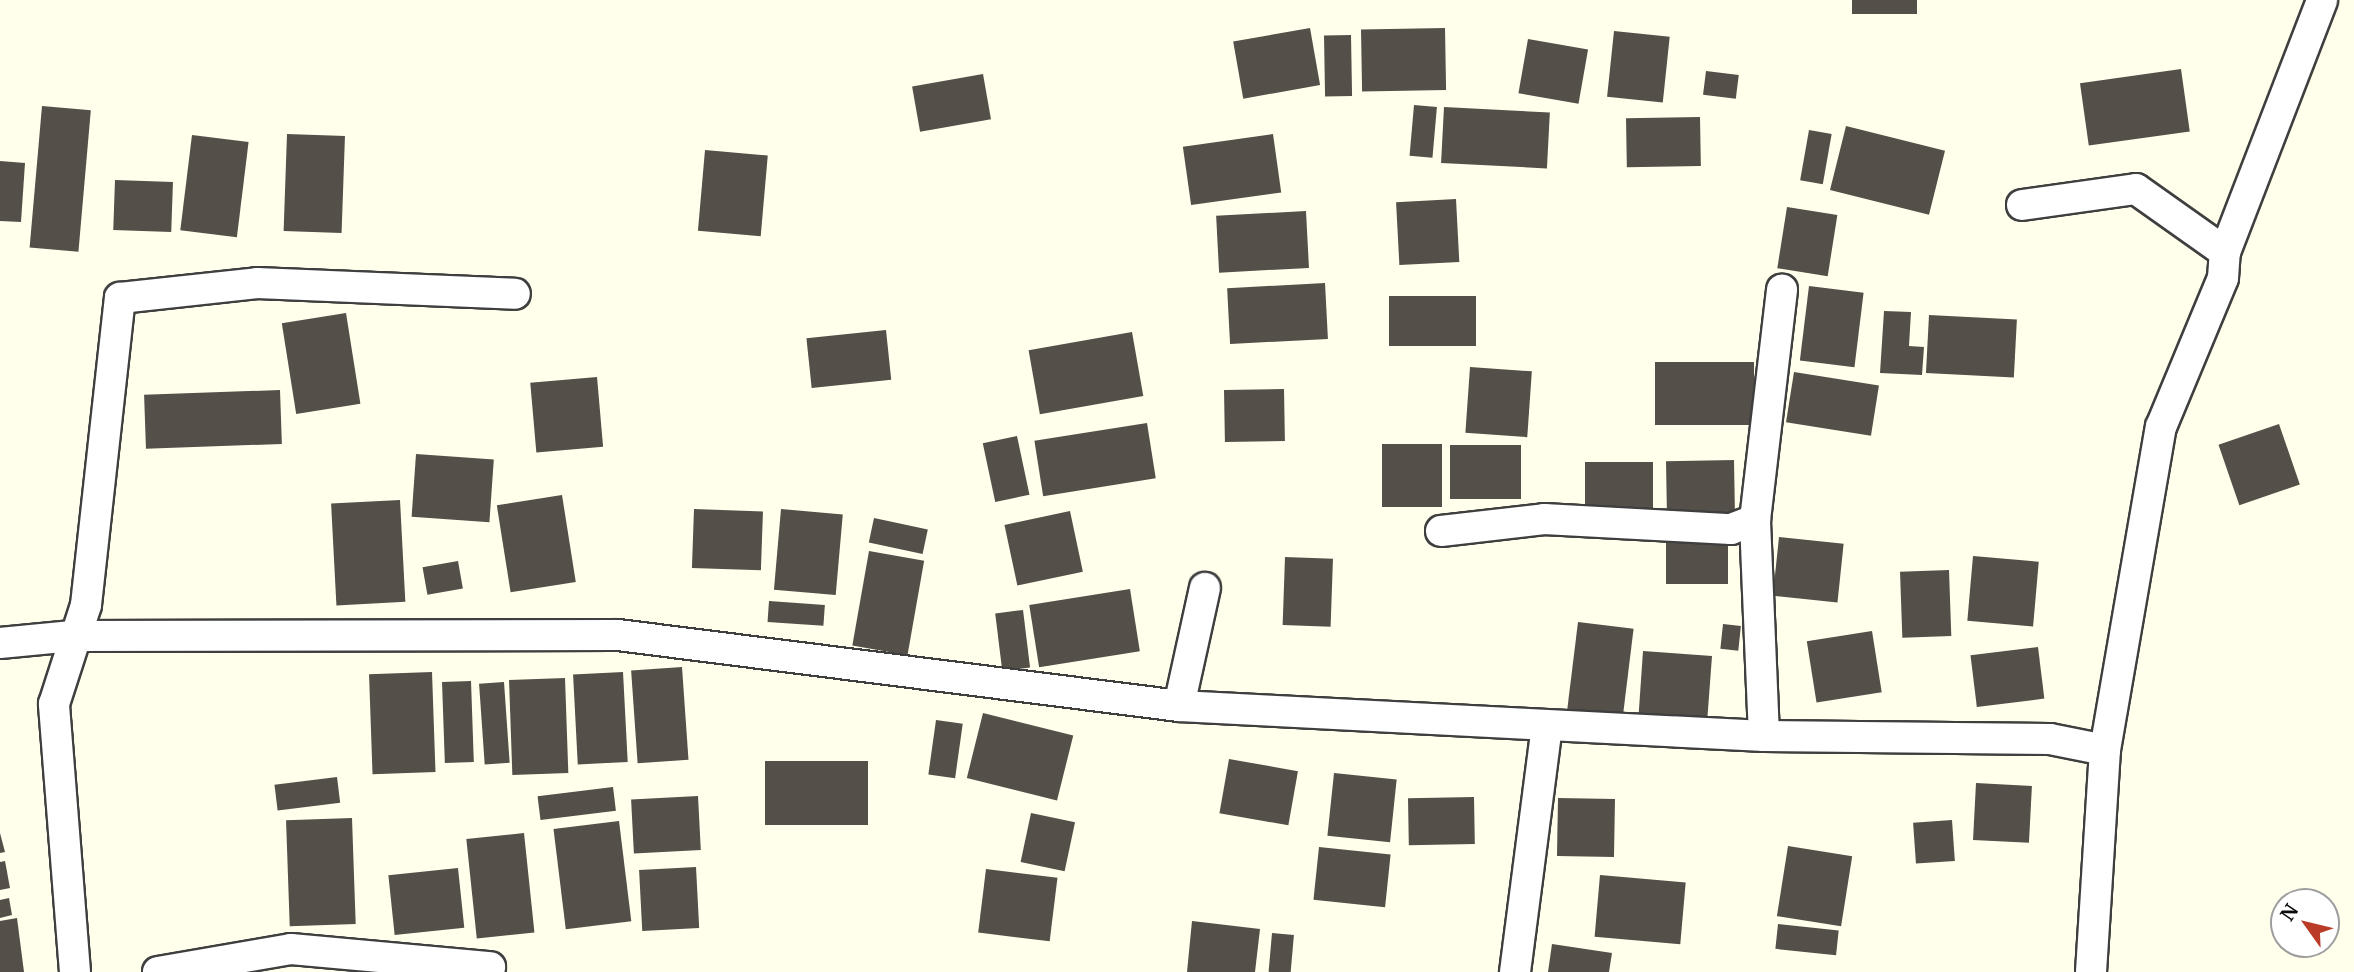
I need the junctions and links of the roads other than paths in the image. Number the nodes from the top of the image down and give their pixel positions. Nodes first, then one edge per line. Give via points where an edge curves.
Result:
1 (2322, 0) edge
2 (2022, 205) dead end
3 (2225, 252) junction
4 (1782, 290) dead end
5 (515, 294) dead end
6 (1755, 520) junction
7 (1441, 531) dead end
8 (1205, 588) dead end
9 (73, 636) junction
10 (0, 643) edge
11 (1179, 706) junction
12 (1547, 726) junction
13 (1763, 736) junction
14 (2105, 750) junction
15 (490, 967) dead end
16 (75, 972) edge
17 (158, 972) edge
18 (1515, 972) edge
19 (2091, 972) edge

1 - 3 street
2 - 3 street via 2136,189
3 - 14 street via 2223,278 2161,427
4 - 6 street
5 - 9 street via 257,283 120,298 86,606
6 - 7 street via 1731,529 1544,519
6 - 13 street
8 - 11 street
9 - 10 street
9 - 11 street via 618,635
9 - 16 street via 54,704
11 - 12 street
12 - 13 street
12 - 18 street
13 - 14 street via 2050,739
14 - 19 street
15 - 17 street via 291,949

